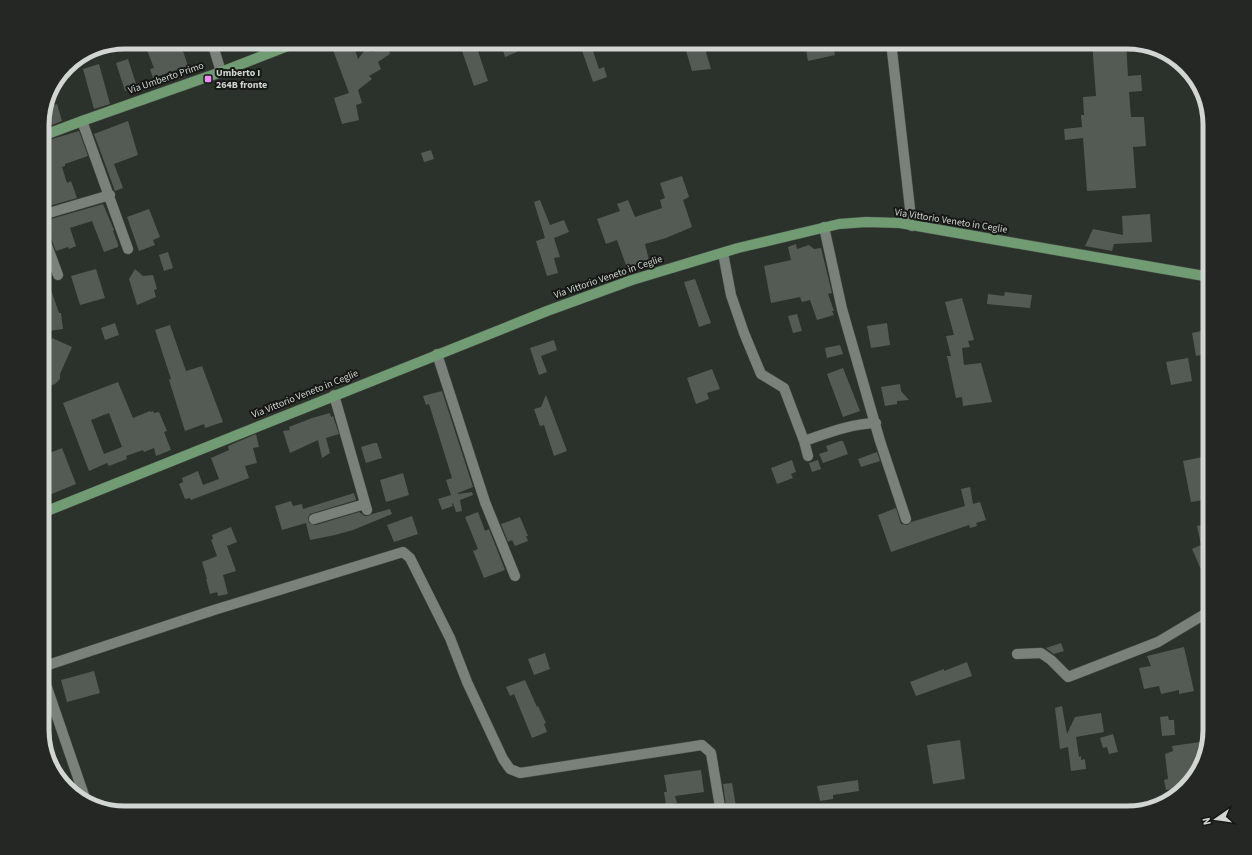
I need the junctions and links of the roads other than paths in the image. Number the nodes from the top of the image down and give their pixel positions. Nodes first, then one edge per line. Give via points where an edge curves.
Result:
1 (214, 49) edge
2 (280, 49) edge
3 (892, 49) edge
4 (221, 72) junction
5 (82, 120) junction
6 (49, 133) edge
7 (110, 195) junction
8 (49, 213) edge
9 (912, 226) junction
10 (824, 227) junction
11 (128, 249) dead end
12 (49, 251) edge
13 (723, 252) junction
14 (58, 275) dead end
15 (1203, 276) edge
16 (437, 354) junction
17 (334, 395) junction
18 (876, 423) junction
19 (804, 441) junction
20 (808, 456) dead end
21 (49, 510) edge
22 (314, 519) dead end
23 (906, 519) dead end
24 (515, 576) dead end
25 (1203, 615) edge
26 (1017, 654) dead end
27 (49, 665) edge
28 (49, 693) edge
29 (83, 793) edge
30 (720, 806) edge

1 - 4 street
2 - 4 main road, Via Umberto Primo
3 - 9 street
4 - 5 main road, Via Umberto Primo
5 - 6 main road, Via Umberto Primo
5 - 7 street
7 - 8 street
7 - 11 street
9 - 10 main road, Via Vittorio Veneto in Ceglie via 866,222
9 - 15 main road, Via Vittorio Veneto in Ceglie
10 - 13 main road, Via Vittorio Veneto in Ceglie
10 - 18 street via 842,309
12 - 14 street
13 - 16 main road, Via Vittorio Veneto in Ceglie via 632,280
13 - 19 street via 731,295 761,374 784,388
16 - 17 main road, Via Vittorio Veneto in Ceglie
16 - 24 street via 485,502
17 - 21 main road, Via Vittorio Veneto in Ceglie
17 - 22 street via 366,507
18 - 19 street via 848,426
18 - 23 street
19 - 20 street
25 - 26 street via 1158,642 1068,677 1041,653
27 - 30 street via 214,610 403,552 410,558 450,638 467,682 510,769 520,773 702,745 711,753
28 - 29 street

